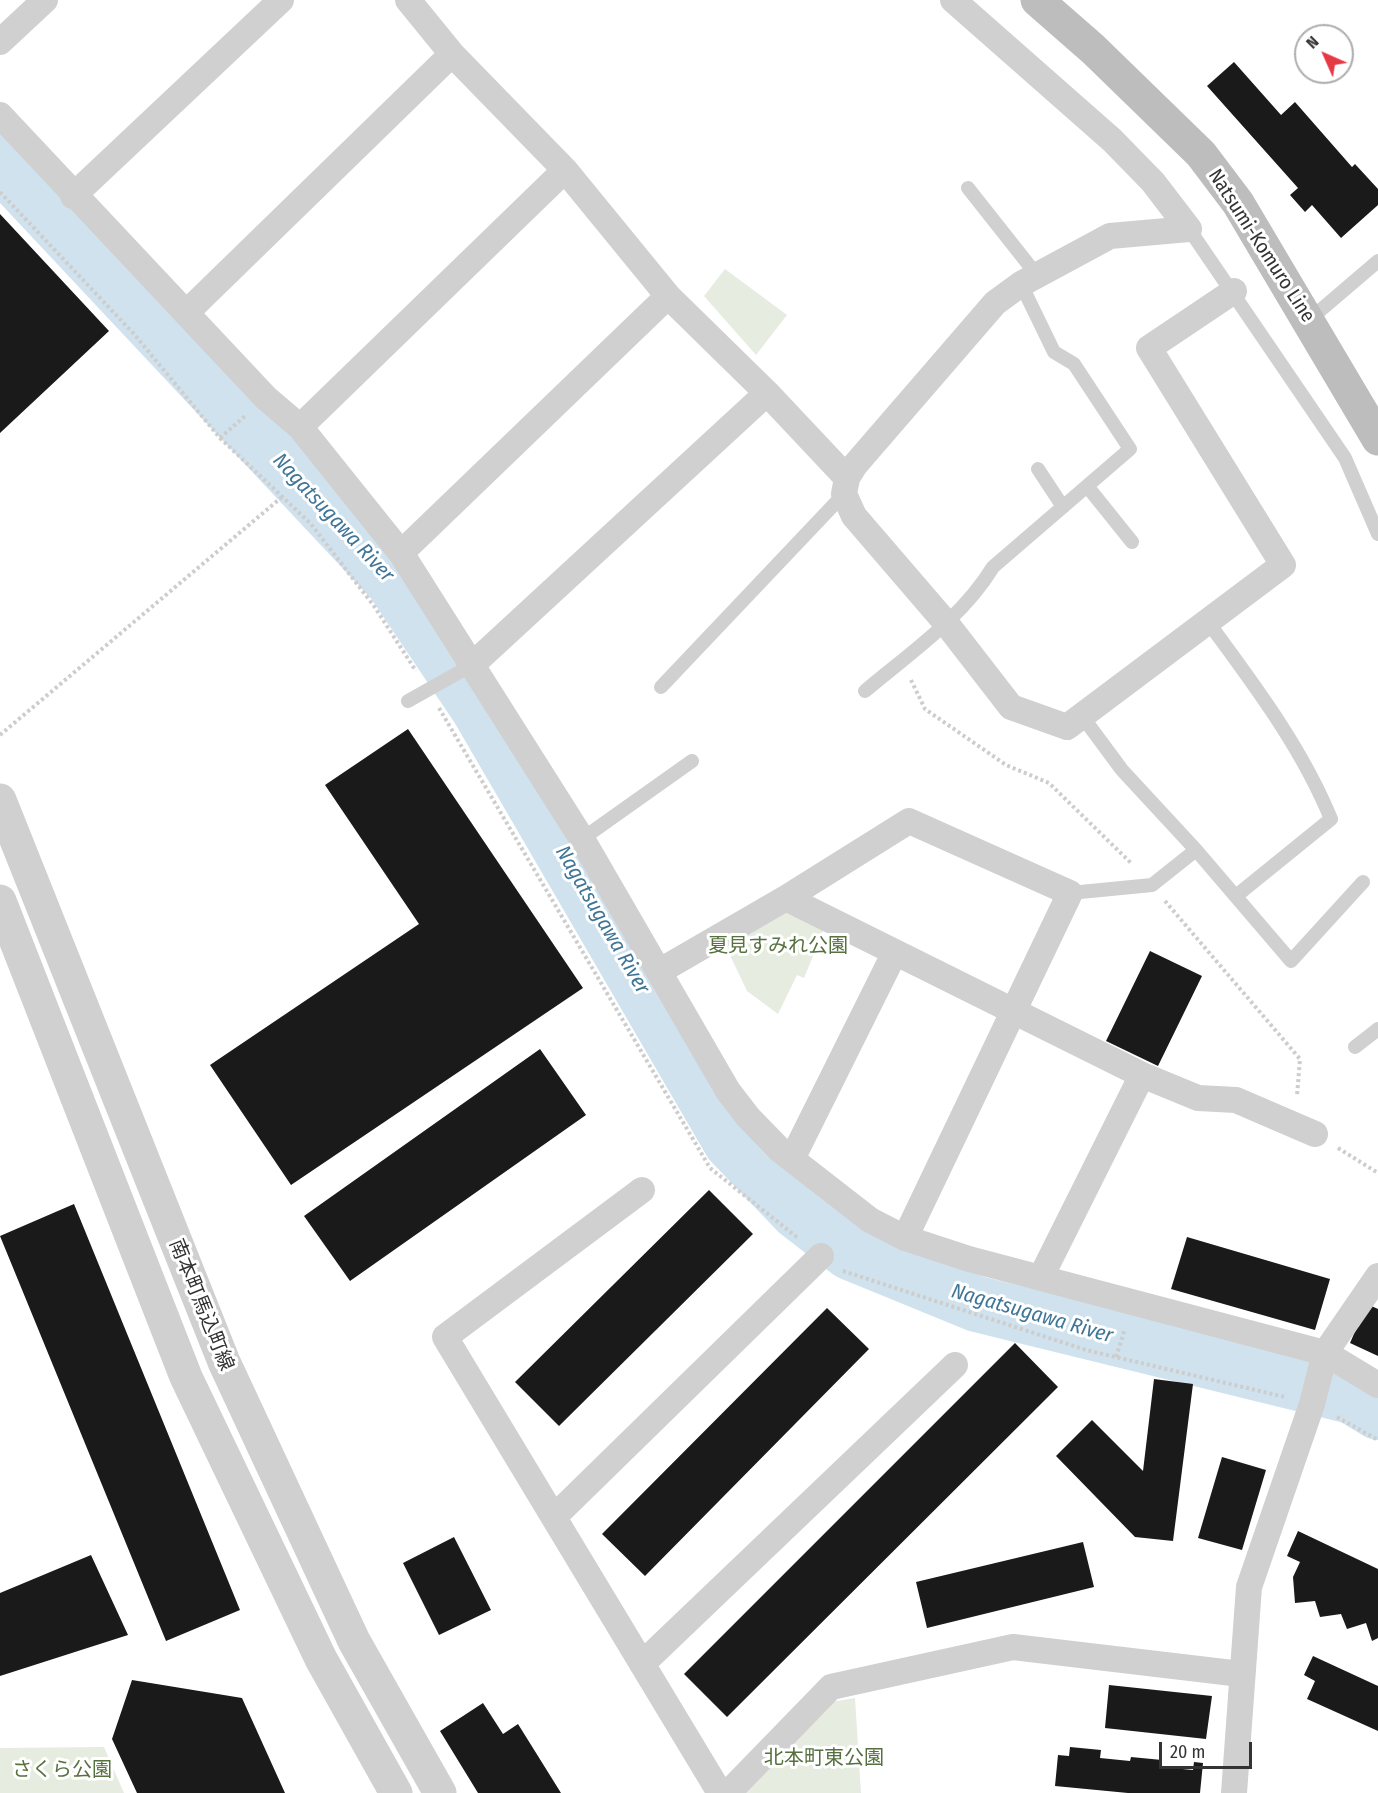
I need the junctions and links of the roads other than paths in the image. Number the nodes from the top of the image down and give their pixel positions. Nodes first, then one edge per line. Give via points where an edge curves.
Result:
1 (45, 0) edge
2 (281, 0) edge
3 (408, 0) edge
4 (953, 0) edge
5 (1037, 0) edge
6 (0, 42) edge
7 (452, 54) junction
8 (0, 115) edge
9 (564, 170) junction
10 (968, 188) dead end
11 (74, 196) junction
12 (1189, 229) junction
13 (1378, 261) edge
14 (1028, 279) junction
15 (1234, 291) junction
16 (668, 296) junction
17 (186, 313) junction
18 (1309, 320) junction
19 (767, 393) junction
20 (300, 427) junction
21 (1378, 439) edge
22 (1038, 469) dead end
23 (845, 486) junction
24 (1087, 486) junction
25 (1063, 507) junction
26 (1378, 534) edge
27 (1132, 542) dead end
28 (401, 553) junction
29 (1208, 622) junction
30 (946, 623) junction
31 (473, 665) junction
32 (662, 687) dead end
33 (865, 691) dead end
34 (408, 701) dead end
35 (1082, 716) junction
36 (692, 761) dead end
37 (1, 804) edge
38 (582, 839) junction
39 (1196, 850) junction
40 (1363, 882) dead end
41 (1070, 894) junction
42 (1236, 896) junction
43 (786, 898) junction
44 (0, 901) edge
45 (894, 954) junction
46 (660, 971) junction
47 (1012, 1010) junction
48 (1378, 1029) edge
49 (1355, 1047) dead end
50 (1142, 1075) junction
51 (1315, 1134) road end
52 (792, 1159) junction
53 (642, 1190) dead end
54 (905, 1238) junction
55 (821, 1256) dead end
56 (1378, 1276) edge
57 (1041, 1277) junction
58 (1323, 1361) junction
59 (224, 1362) junction
60 (955, 1365) dead end
61 (186, 1377) junction
62 (1378, 1385) edge
63 (554, 1517) junction
64 (354, 1641) junction
65 (321, 1659) junction
66 (642, 1664) junction
67 (1241, 1674) junction
68 (396, 1793) edge
69 (440, 1793) edge
70 (720, 1793) edge
71 (728, 1793) edge
72 (1234, 1793) edge

1 - 6 street
2 - 11 street
3 - 7 street
4 - 12 street via 1112,140 1153,182
5 - 18 main road, Natsumi-Komuro Line via 1111,65 1201,154 1238,203
7 - 9 street
7 - 17 street
8 - 11 street
9 - 16 street
9 - 20 street
10 - 14 lane
11 - 17 street
12 - 14 street via 1110,236
12 - 15 lane
13 - 18 lane
14 - 23 street via 995,303 855,465
14 - 24 lane via 1054,352 1074,364 1130,449
15 - 26 lane via 1345,458
15 - 29 street via 1149,348 1283,565
16 - 19 street
16 - 28 street
17 - 20 street via 266,398
18 - 21 main road, Natsumi-Komuro Line
19 - 23 street
19 - 31 street
20 - 28 street
22 - 25 lane
23 - 30 street via 854,516
23 - 32 lane
24 - 25 lane
24 - 27 lane
25 - 30 lane via 993,567 982,585
28 - 31 street
29 - 35 street
29 - 42 lane via 1290,735 1331,819
30 - 33 lane
30 - 35 street via 1011,707 1067,728
31 - 34 lane
31 - 38 street
35 - 39 lane via 1122,770
36 - 38 lane
37 - 59 street, 南本町馬込町線
38 - 46 street
39 - 41 lane via 1152,885
39 - 42 lane
40 - 42 lane via 1291,961
41 - 43 street via 909,821
41 - 47 street
43 - 45 street
43 - 46 street
44 - 61 street, 南本町馬込町線
45 - 47 street
45 - 52 street
46 - 52 street via 728,1091 748,1117
47 - 50 street
47 - 54 street
48 - 49 lane
50 - 51 street via 1198,1098 1236,1100
50 - 57 street
52 - 54 street via 870,1220
53 - 63 street via 445,1337
54 - 57 street
55 - 63 street
56 - 58 street
57 - 58 street
58 - 62 street
58 - 67 street via 1249,1587
59 - 61 street
59 - 64 street, 南本町馬込町線
60 - 66 street
61 - 65 street, 南本町馬込町線
63 - 66 street
64 - 65 street
64 - 69 street, 南本町馬込町線
65 - 68 street, 南本町馬込町線
66 - 70 street
67 - 71 street via 1012,1647 831,1687
67 - 72 street

